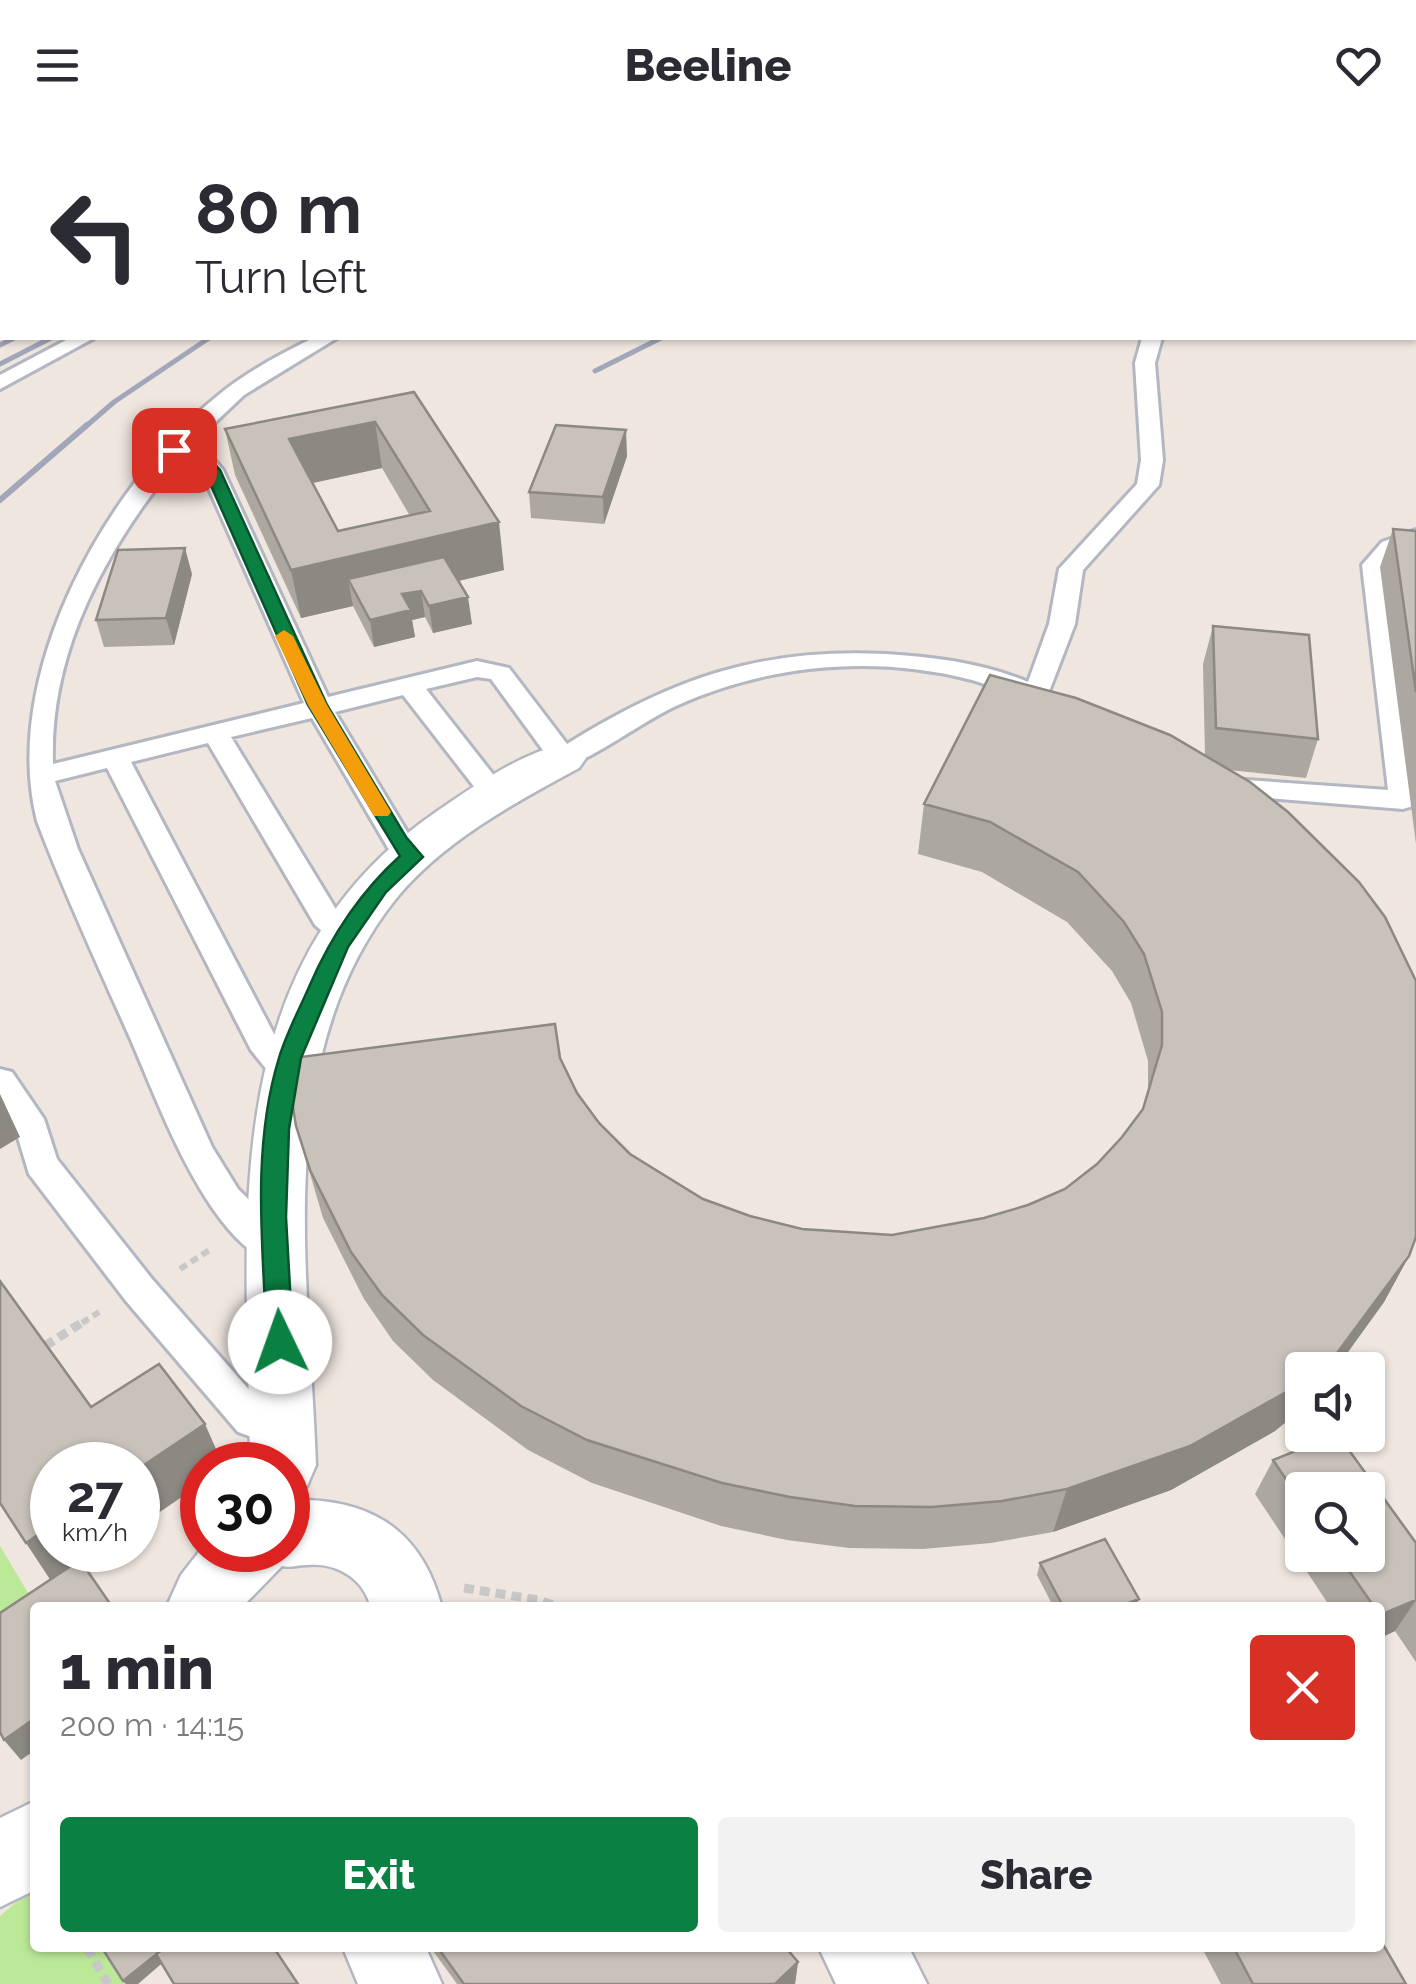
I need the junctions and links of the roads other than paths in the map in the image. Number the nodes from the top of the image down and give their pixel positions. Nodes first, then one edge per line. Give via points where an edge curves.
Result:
1 (80, 340) edge
2 (324, 340) edge
3 (1151, 340) edge
4 (0, 383) edge
5 (174, 450) junction
6 (1416, 537) edge
7 (409, 685) junction
8 (318, 705) junction
9 (215, 732) junction
10 (115, 757) junction
11 (564, 758) junction
12 (40, 776) junction
13 (1182, 784) edge
14 (496, 796) junction
15 (412, 857) junction
16 (346, 934) junction
17 (288, 1071) junction
18 (0, 1081) edge
19 (271, 1245) junction
20 (282, 1441) edge
21 (310, 1533) edge
22 (226, 1572) edge
23 (204, 1602) edge
24 (404, 1602) edge
25 (30, 1844) edge
26 (0, 1868) edge
27 (385, 1952) edge
28 (862, 1952) edge
29 (401, 1984) edge
30 (886, 1984) edge

1 - 4 lane
2 - 5 lane via 215,408
3 - 11 lane via 1144,363 1148,485 1071,569 1048,702 965,671 910,662 782,664 690,688
5 - 8 lane via 212,470
5 - 12 lane via 138,494 68,621 44,687
6 - 13 lane via 1390,547 1374,565 1403,800
7 - 8 lane
7 - 11 lane via 477,669 500,674
7 - 14 lane
8 - 9 lane
8 - 15 lane
9 - 10 lane
9 - 16 lane via 326,918
10 - 12 lane
10 - 17 lane via 262,1042
11 - 14 street
12 - 19 lane via 125,993 215,1183
14 - 15 street
15 - 16 street via 378,887
16 - 17 street via 312,1001
17 - 19 street
18 - 20 lane via 32,1128 41,1164 139,1290 252,1420
19 - 20 street
21 - 24 street via 367,1546 392,1567
22 - 23 street
25 - 26 street
27 - 29 street
28 - 30 street

